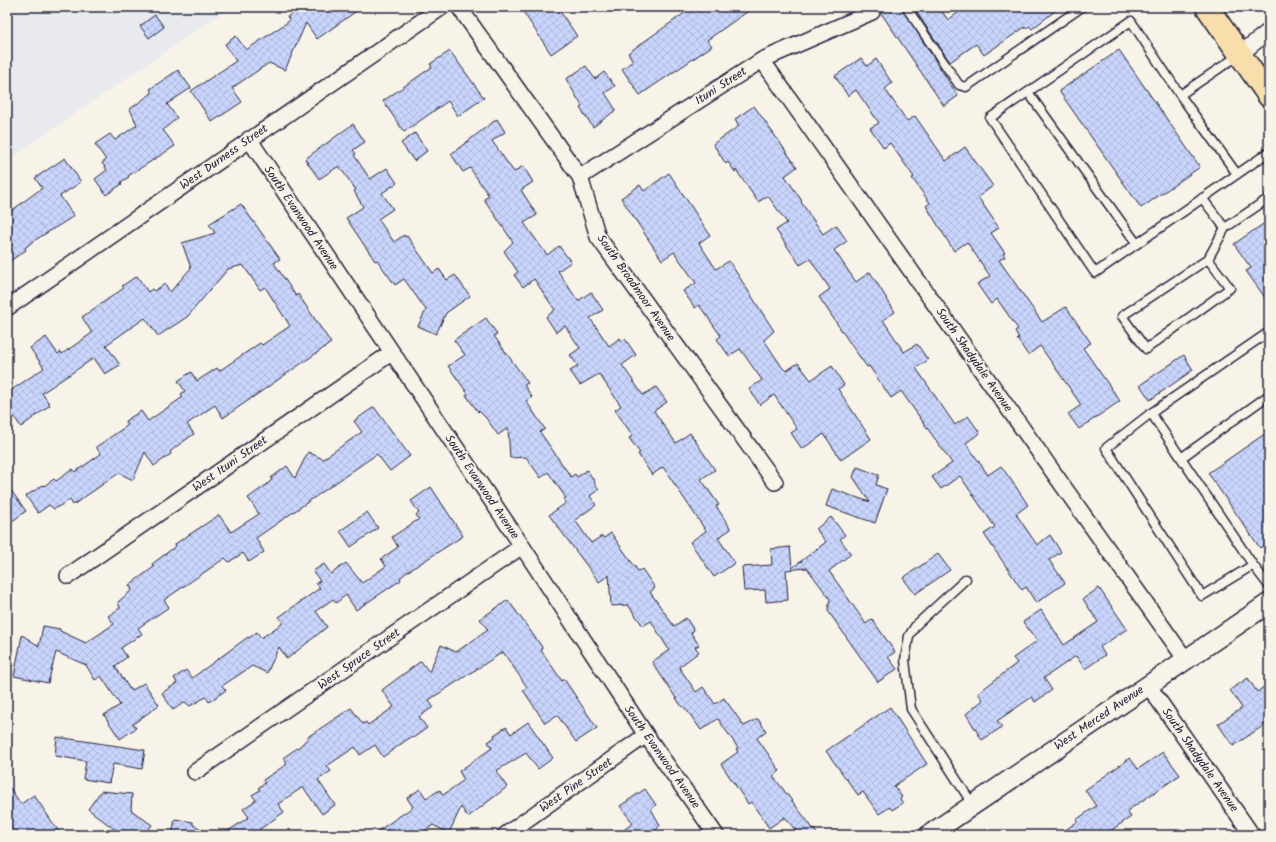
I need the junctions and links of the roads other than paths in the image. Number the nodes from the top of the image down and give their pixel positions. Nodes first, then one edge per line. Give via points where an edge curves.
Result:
1 (442, 7) edge
2 (459, 7) edge
3 (906, 7) edge
4 (1082, 7) edge
5 (1208, 7) edge
6 (872, 12) dead end
7 (1269, 31) edge
8 (1240, 54) junction
9 (762, 60) junction
10 (1028, 92) junction
11 (1180, 95) junction
12 (1269, 96) edge
13 (249, 139) junction
14 (1269, 152) edge
15 (1237, 174) junction
16 (580, 177) junction
17 (1202, 198) junction
18 (1269, 198) edge
19 (1225, 228) junction
20 (1137, 244) junction
21 (1208, 259) junction
22 (7, 308) edge
23 (1269, 332) edge
24 (391, 353) junction
25 (1269, 395) edge
26 (1151, 413) junction
27 (1181, 458) junction
28 (775, 482) dead end
29 (522, 546) junction
30 (1253, 565) junction
31 (68, 576) dead end
32 (966, 579) dead end
33 (1269, 586) edge
34 (1269, 603) edge
35 (1186, 660) junction
36 (1148, 685) junction
37 (646, 735) junction
38 (195, 772) dead end
39 (973, 805) junction
40 (505, 835) edge
41 (716, 835) edge
42 (929, 835) edge
43 (1252, 835) edge

1 - 13 street, West Durness Street
2 - 16 street, South Broadmoor Avenue
3 - 4 lane via 959,85 966,87
5 - 8 main road
6 - 9 street, Ituni Street
7 - 8 street
8 - 11 lane
8 - 12 main road
9 - 16 street, Ituni Street
9 - 35 street, South Shadydale Avenue
10 - 11 lane via 1131,21
10 - 20 lane
10 - 20 lane via 990,118 1095,273
11 - 15 lane
13 - 22 street, West Durness Street
13 - 24 street, South Evanwood Avenue
14 - 15 lane
15 - 17 lane
16 - 28 street, South Broadmoor Avenue via 598,237
17 - 19 lane
17 - 20 lane
18 - 19 lane
19 - 21 lane
21 - 21 lane via 1122,316 1146,349 1230,288
23 - 26 lane
24 - 29 street, South Evanwood Avenue
24 - 31 street, West Ituni Street
25 - 27 lane
26 - 27 lane
26 - 30 lane via 1106,448 1202,596
27 - 30 lane
29 - 37 street, South Evanwood Avenue
29 - 38 street, West Spruce Street
30 - 33 lane
32 - 39 lane via 916,625 909,636 905,660 911,709
34 - 35 street, West Merced Avenue
35 - 36 street, West Merced Avenue
36 - 39 street, West Merced Avenue
36 - 43 street, South Shadydale Avenue
37 - 40 street, West Pine Street
37 - 41 street, South Evanwood Avenue
39 - 42 street, West Merced Avenue

